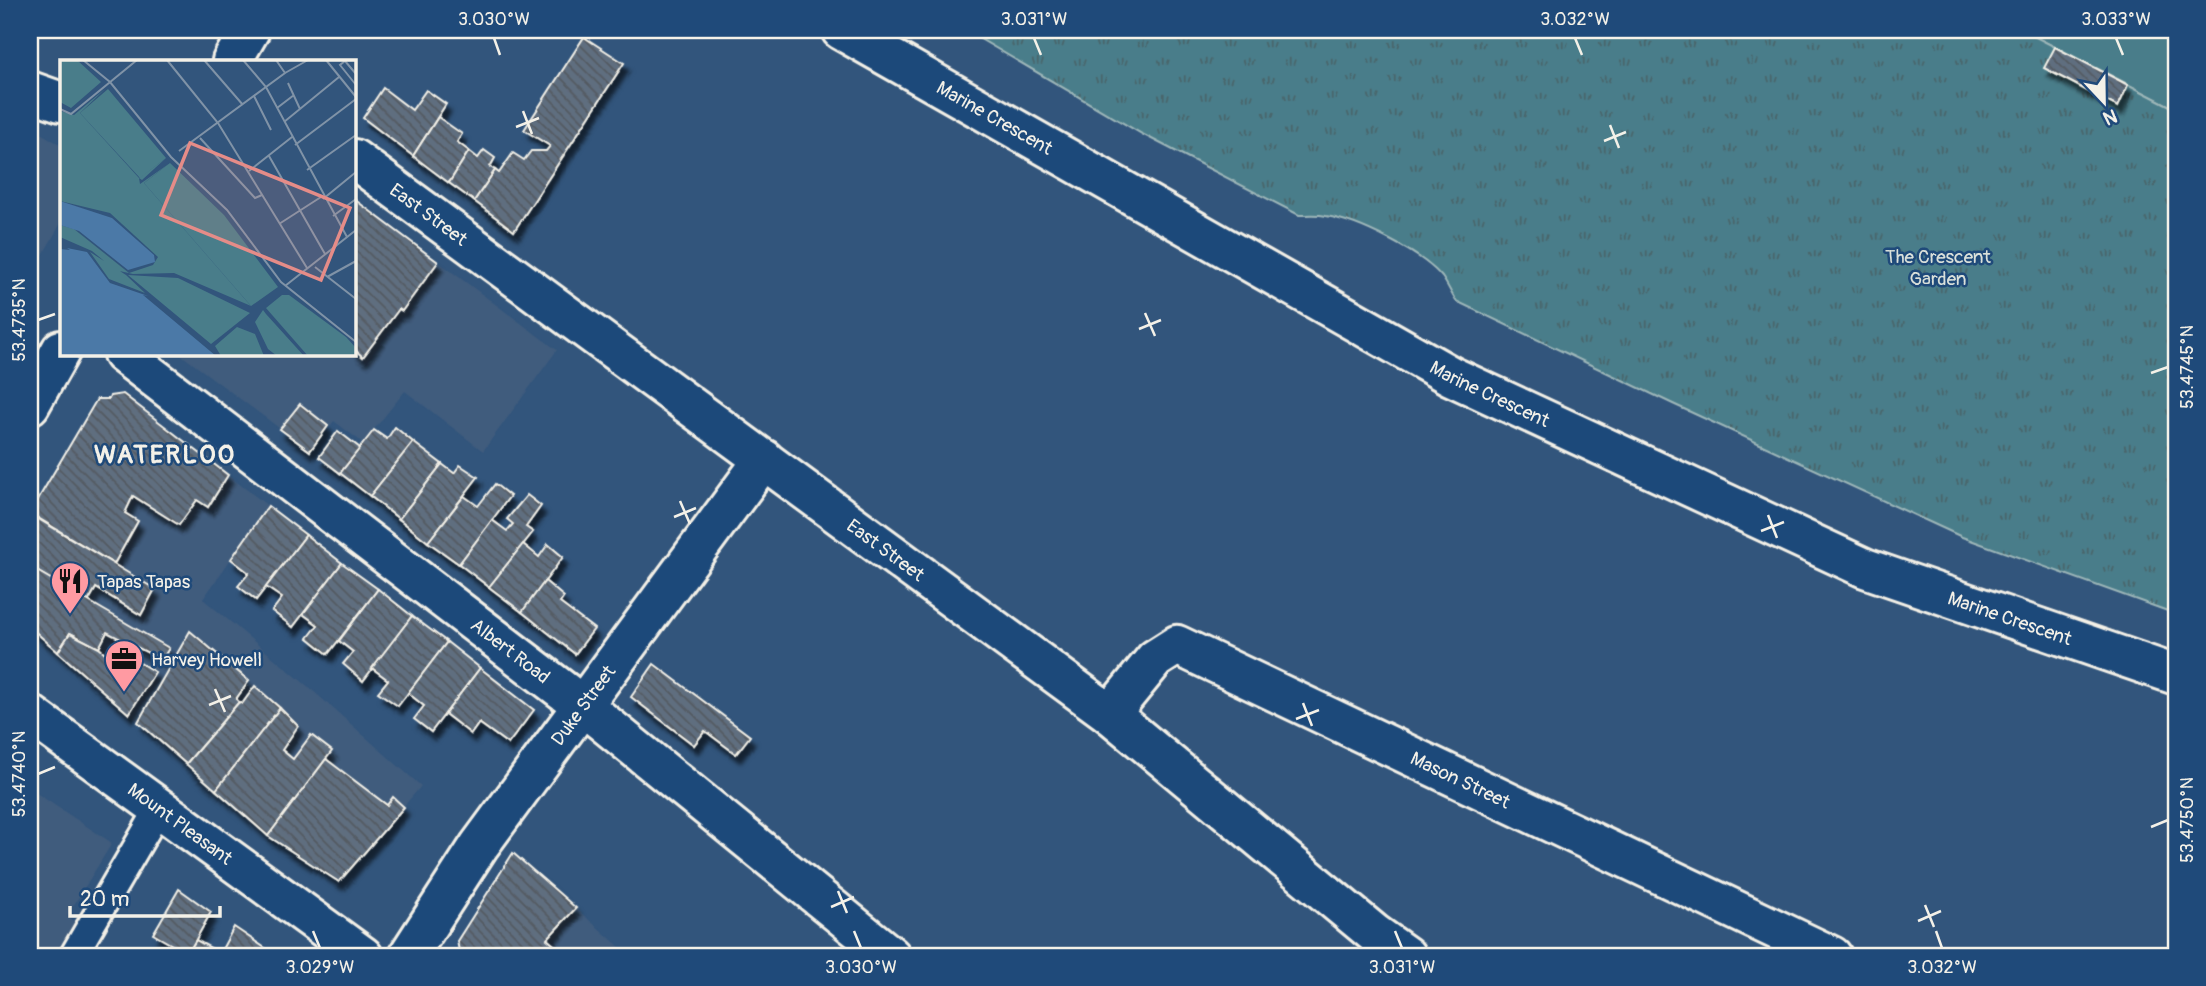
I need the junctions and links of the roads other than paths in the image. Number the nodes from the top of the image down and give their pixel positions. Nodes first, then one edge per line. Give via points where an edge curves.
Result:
1 (250, 30) edge
2 (841, 30) edge
3 (233, 60) edge
4 (30, 91) edge
5 (60, 102) edge
6 (355, 160) edge
7 (60, 352) edge
8 (124, 355) edge
9 (30, 405) edge
10 (764, 459) junction
11 (2176, 675) edge
12 (582, 705) junction
13 (30, 714) edge
14 (1110, 714) junction
15 (160, 807) junction
16 (1368, 945) edge
17 (73, 956) edge
18 (363, 956) edge
19 (408, 956) edge
20 (891, 956) edge
21 (1406, 956) edge
22 (1832, 956) edge

1 - 3 street
2 - 11 street, Marine Crescent via 1451,376 1865,568
4 - 5 street
6 - 10 street, East Street
7 - 9 street
8 - 12 street, Albert Road
10 - 12 street, Duke Street
10 - 14 street, East Street
12 - 19 street, Duke Street
12 - 20 street, Albert Road
13 - 15 street, Mount Pleasant
14 - 16 street, East Street
14 - 22 street, Mason Street via 1155,659 1177,645
15 - 17 lane
15 - 18 street, Mount Pleasant
16 - 21 street, East Street

